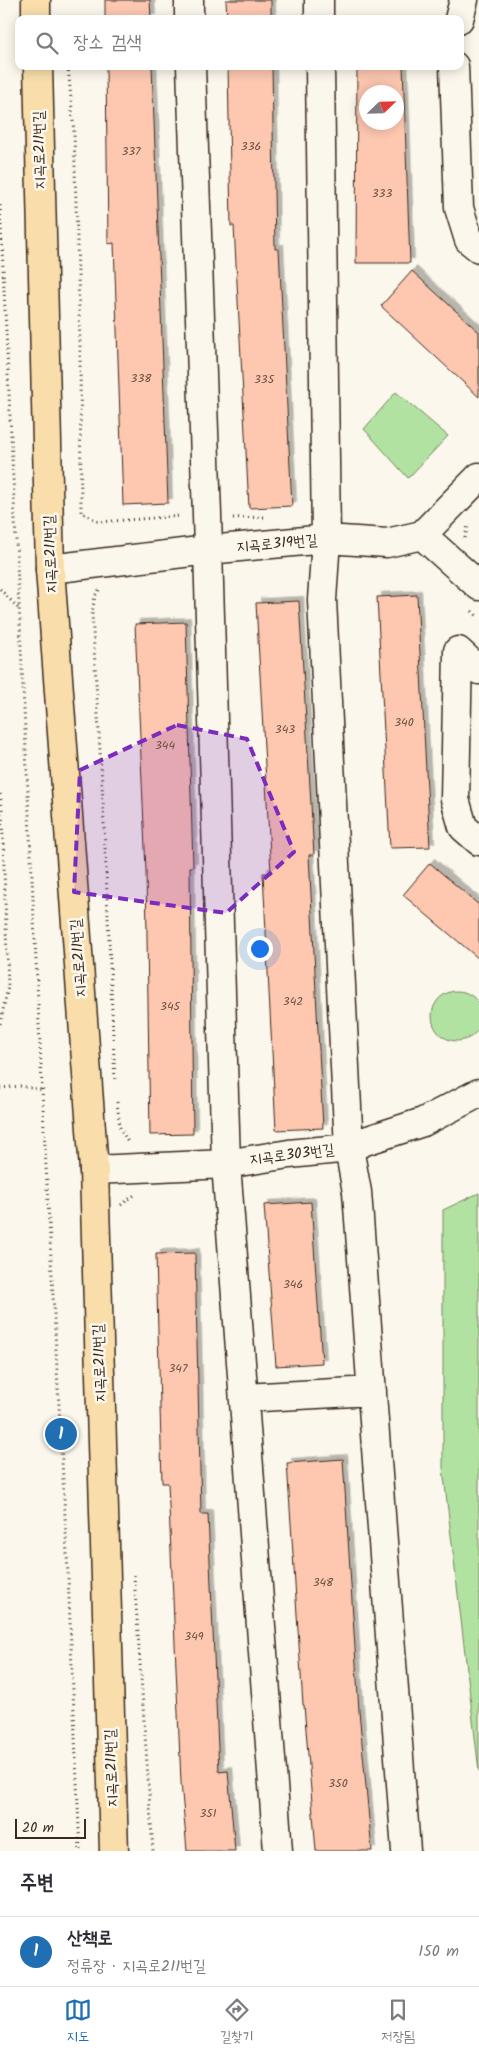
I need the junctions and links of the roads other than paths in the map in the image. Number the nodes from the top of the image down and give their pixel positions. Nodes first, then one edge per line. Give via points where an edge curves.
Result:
1 (36, 0) edge
2 (189, 0) edge
3 (319, 0) edge
4 (464, 0) edge
5 (36, 15) edge
6 (189, 15) edge
7 (319, 15) edge
8 (460, 15) edge
9 (38, 70) edge
10 (191, 70) edge
11 (320, 70) edge
12 (454, 70) edge
13 (479, 248) edge
14 (479, 477) edge
15 (422, 535) junction
16 (326, 539) junction
17 (208, 550) junction
18 (50, 569) junction
19 (479, 586) edge
20 (479, 670) edge
21 (479, 841) edge
22 (479, 1093) edge
23 (349, 1148) junction
24 (226, 1164) junction
25 (94, 1170) junction
26 (372, 1392) junction
27 (244, 1398) junction
28 (114, 1851) edge
29 (278, 1851) edge
30 (406, 1851) edge

1 - 5 main road
2 - 6 street
3 - 7 street
4 - 8 street
9 - 18 main road, 지곡로211번길
10 - 17 street
11 - 16 street
12 - 13 street via 459,208 469,240
14 - 15 street
15 - 16 street, 지곡로319번길 via 387,542
15 - 19 street
16 - 17 street, 지곡로319번길
16 - 23 street via 322,600
17 - 18 street, 지곡로319번길
17 - 24 street
18 - 25 main road, 지곡로211번길
20 - 21 street via 458,651 455,800 463,827
22 - 23 street, 지곡로303번길 via 423,1122
23 - 24 street, 지곡로303번길
23 - 26 street via 357,1192
24 - 25 street, 지곡로303번길
24 - 27 street
25 - 28 main road, 지곡로211번길
26 - 27 street
26 - 30 street
27 - 29 street

